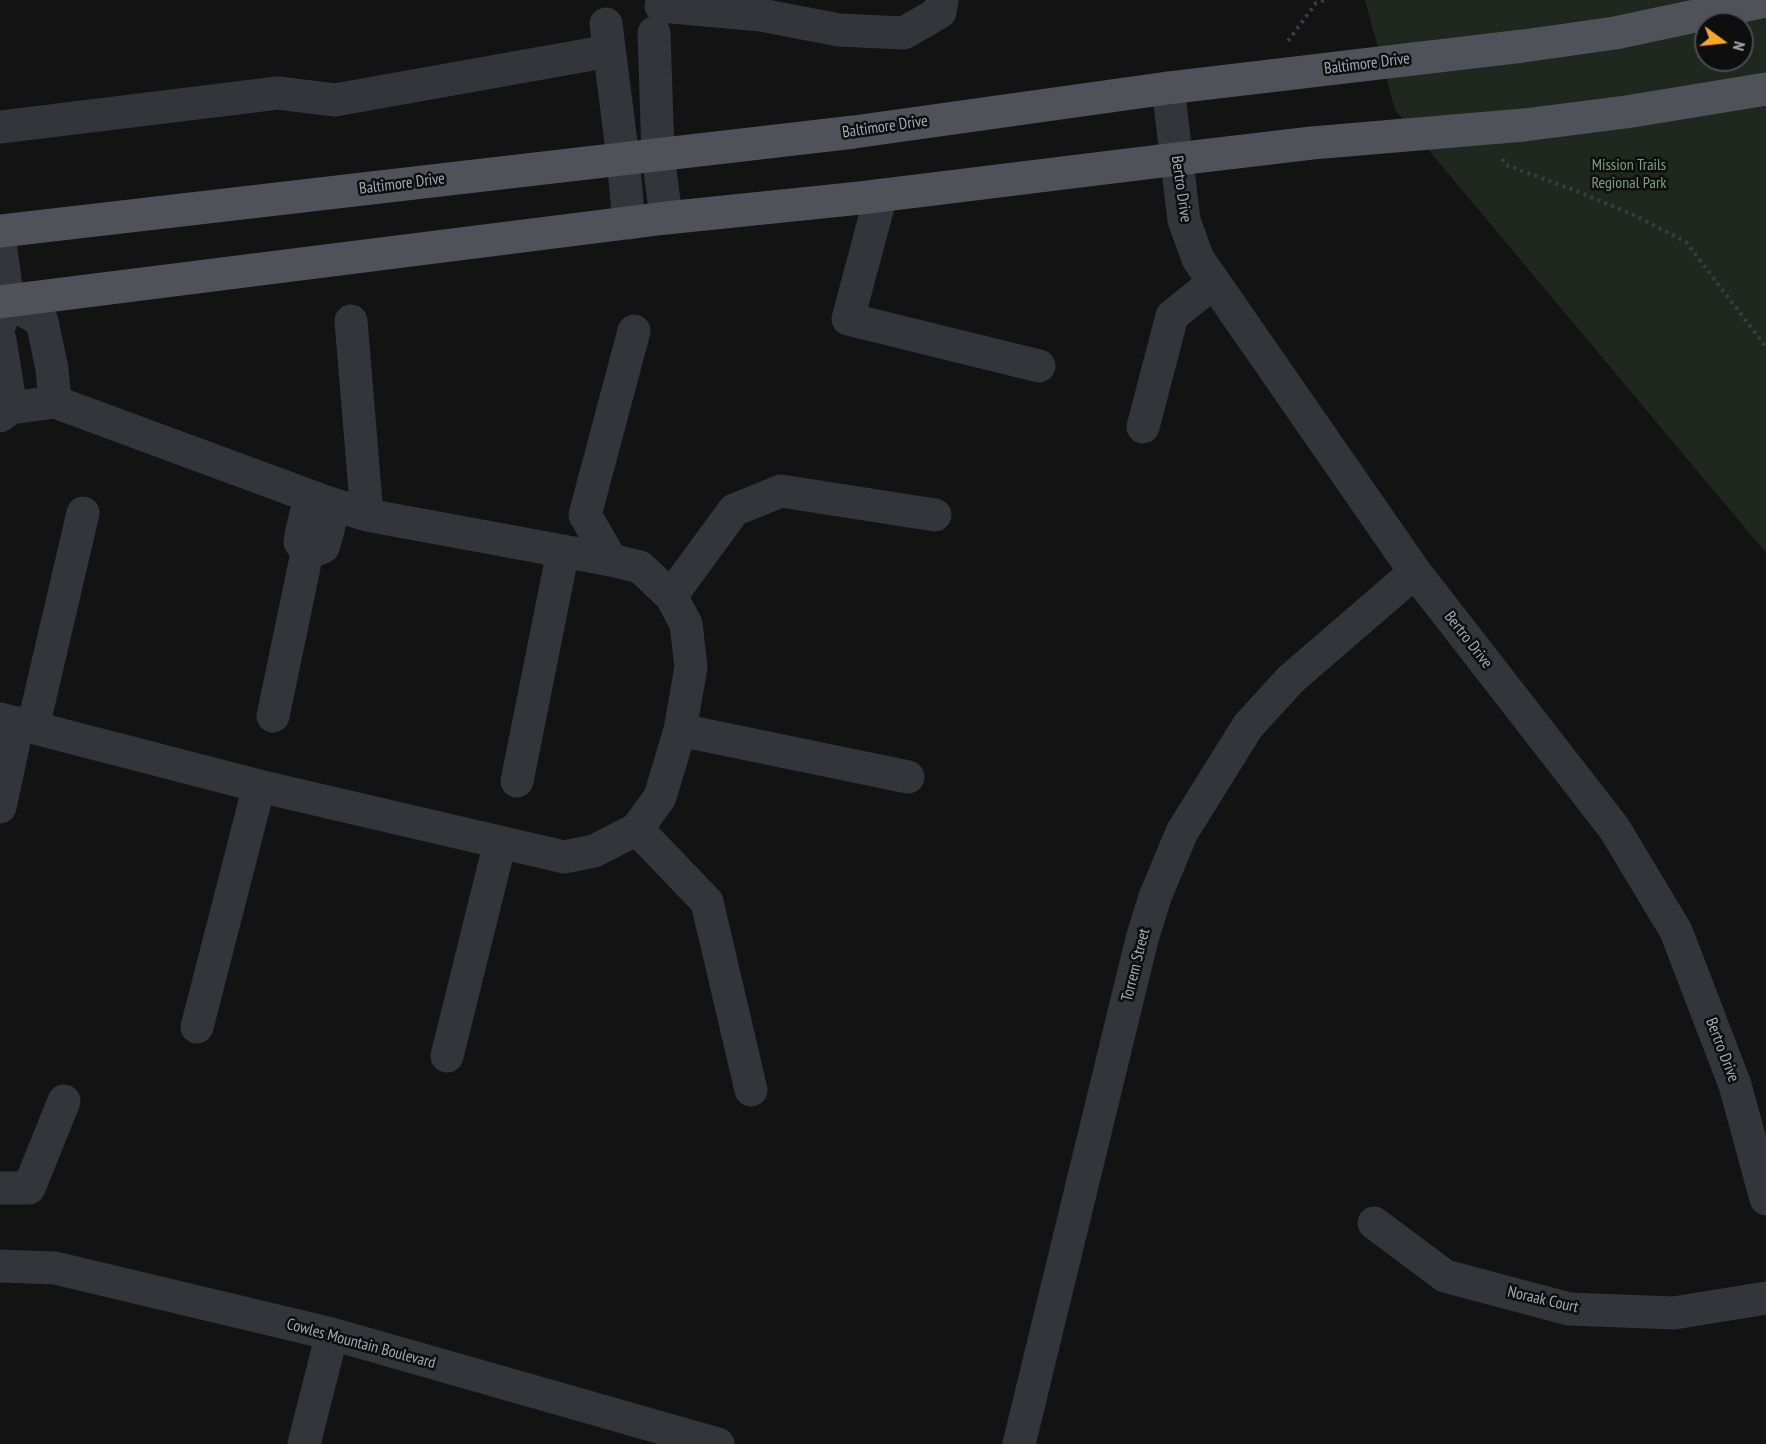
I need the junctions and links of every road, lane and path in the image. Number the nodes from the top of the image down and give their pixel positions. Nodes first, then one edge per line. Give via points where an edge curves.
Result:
1 (942, 0) edge
2 (1325, 0) edge
3 (1316, 1) edge
4 (1766, 1) edge
5 (657, 13) edge
6 (606, 16) edge
7 (1286, 43) dead end
8 (1168, 88) junction
9 (1766, 88) edge
10 (0, 127) edge
11 (1481, 129) junction
12 (658, 154) junction
13 (622, 158) junction
14 (1177, 159) junction
15 (881, 195) junction
16 (666, 218) junction
17 (629, 223) junction
18 (0, 231) edge
19 (0, 242) edge
20 (1214, 282) junction
21 (3, 309) edge
22 (351, 321) dead end
23 (634, 331) dead end
24 (0, 340) edge
25 (1766, 347) edge
26 (1039, 366) dead end
27 (55, 402) junction
28 (6, 412) edge
29 (1143, 428) dead end
30 (326, 502) junction
31 (83, 513) dead end
32 (366, 515) junction
33 (935, 516) dead end
34 (563, 551) junction
35 (611, 560) junction
36 (1415, 572) junction
37 (671, 596) junction
38 (273, 716) dead end
39 (17, 723) edge
40 (680, 730) junction
41 (908, 777) dead end
42 (517, 781) dead end
43 (259, 786) junction
44 (0, 807) edge
45 (637, 828) junction
46 (500, 842) junction
47 (197, 1027) dead end
48 (447, 1056) dead end
49 (751, 1090) dead end
50 (64, 1101) dead end
51 (0, 1188) edge
52 (1766, 1200) edge
53 (1374, 1223) dead end
54 (0, 1266) edge
55 (1766, 1298) edge
56 (332, 1334) junction
57 (304, 1444) edge
58 (718, 1444) edge
59 (1019, 1444) edge

1 - 5 street via 940,12 904,33 839,30 761,15
2 - 3 path
3 - 7 path
4 - 8 main road, Baltimore Drive via 1615,33
5 - 6 street via 646,39 637,42 618,39 611,33
5 - 12 street
6 - 10 street via 335,100 278,93
6 - 13 street
8 - 12 main road, Baltimore Drive via 854,132
8 - 14 street, Bertro Drive
9 - 11 main road via 1626,112
11 - 14 main road
11 - 25 path via 1506,165 1634,215 1686,242
12 - 13 main road, Baltimore Drive
12 - 16 street
13 - 17 street
13 - 18 main road, Baltimore Drive
14 - 15 main road
14 - 20 street, Bertro Drive via 1184,220 1198,259
15 - 16 main road
15 - 26 street via 848,319
16 - 17 main road
17 - 21 main road
19 - 21 street
20 - 29 street via 1172,316
20 - 36 street, Bertro Drive
21 - 27 street via 42,321
22 - 32 street
23 - 35 street via 585,515
24 - 28 street
27 - 28 street
27 - 30 street
30 - 32 street
30 - 38 street via 306,514 300,542 307,553
31 - 39 street
32 - 34 street
33 - 37 street via 781,491 735,510
34 - 35 street
34 - 42 street
35 - 37 street via 640,567
36 - 52 street, Bertro Drive via 1614,828 1676,931 1735,1085
36 - 59 street, Torrem Street via 1291,679 1248,726 1182,832 1142,939
37 - 40 street via 686,624 691,667
39 - 43 street
39 - 44 street
40 - 41 street
40 - 45 street via 660,797
43 - 46 street
43 - 47 street
45 - 46 street via 594,851 564,857
45 - 49 street via 707,902
46 - 48 street
50 - 51 street via 29,1188
53 - 55 street, Noraak Court via 1445,1276 1569,1309 1674,1313
54 - 56 street, Cowles Mountain Boulevard via 54,1268
56 - 57 street
56 - 58 street, Cowles Mountain Boulevard

